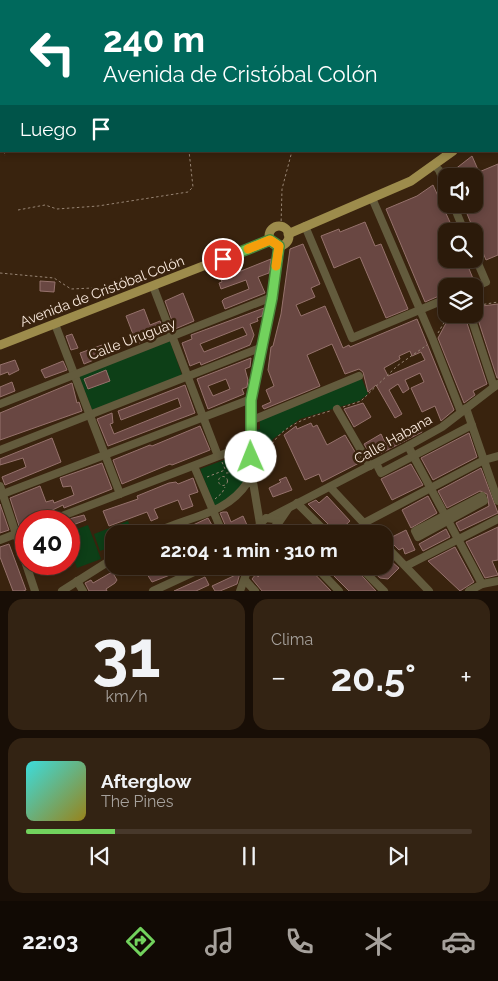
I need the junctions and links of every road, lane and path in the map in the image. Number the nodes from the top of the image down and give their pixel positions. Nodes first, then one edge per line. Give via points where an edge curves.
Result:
1 (4, 152) edge
2 (189, 152) edge
3 (292, 152) edge
4 (452, 152) edge
5 (5, 156) dead end
6 (434, 166) junction
7 (438, 169) edge
8 (372, 198) junction
9 (18, 210) dead end
10 (281, 226) junction
11 (305, 226) junction
12 (288, 234) junction
13 (270, 240) junction
14 (279, 246) junction
15 (480, 268) edge
16 (0, 274) edge
17 (483, 283) edge
18 (153, 286) junction
19 (122, 298) junction
20 (272, 298) junction
21 (438, 302) edge
22 (498, 302) edge
23 (483, 304) edge
24 (418, 311) junction
25 (443, 323) edge
26 (473, 323) edge
27 (55, 324) junction
28 (172, 337) junction
29 (433, 340) junction
30 (0, 345) edge
31 (260, 348) junction
32 (74, 375) junction
33 (358, 376) dead end
34 (188, 377) junction
35 (496, 385) edge
36 (251, 400) junction
37 (0, 404) edge
38 (337, 409) junction
39 (463, 410) junction
40 (90, 415) junction
41 (204, 417) junction
42 (250, 422) junction
43 (472, 426) junction
44 (250, 444) junction
45 (408, 446) junction
46 (0, 450) edge
47 (105, 454) junction
48 (414, 456) junction
49 (498, 456) edge
50 (220, 458) junction
51 (484, 460) junction
52 (373, 465) junction
53 (194, 466) junction
54 (249, 471) junction
55 (226, 472) junction
56 (225, 477) junction
57 (204, 479) dead end
58 (253, 483) junction
59 (225, 485) junction
60 (0, 486) edge
61 (330, 487) junction
62 (431, 488) junction
63 (120, 494) junction
64 (1, 495) edge
65 (212, 500) dead end
66 (498, 501) edge
67 (295, 504) junction
68 (78, 510) edge
69 (213, 511) junction
70 (259, 511) junction
71 (268, 518) junction
72 (498, 519) edge
73 (364, 523) joint
74 (277, 524) joint
75 (170, 525) edge
76 (219, 525) edge
77 (261, 525) edge
78 (264, 525) edge
79 (318, 525) edge
80 (15, 531) edge
81 (15, 534) edge
82 (458, 539) junction
83 (0, 540) edge
84 (393, 553) edge
85 (105, 564) edge
86 (406, 566) junction
87 (30, 575) edge
88 (188, 575) edge
89 (246, 575) edge
90 (324, 575) edge
91 (368, 575) edge
92 (245, 580) junction
93 (77, 581) junction
94 (498, 581) edge
95 (482, 584) junction
96 (157, 590) edge
97 (35, 591) edge
98 (62, 591) edge
99 (82, 591) edge
100 (240, 591) edge
101 (255, 591) edge
102 (339, 591) edge
103 (384, 591) edge
104 (429, 591) edge
105 (471, 591) edge

1 - 5 path
2 - 9 path via 193,187 188,192 98,206 56,210 45,205
3 - 10 path via 282,189
4 - 6 main road
6 - 7 street
6 - 8 main road via 411,181
8 - 11 main road
8 - 24 street
10 - 12 main road
10 - 13 main road via 270,231
11 - 12 main road
11 - 24 street via 352,338
12 - 14 main road via 288,239
13 - 14 main road
13 - 18 main road, Avenida de Cristóbal Colón
14 - 20 street
15 - 17 street via 486,282
16 - 19 path via 54,278 71,289 116,286
18 - 19 main road, Avenida de Cristóbal Colón
18 - 28 street
19 - 27 main road, Avenida de Cristóbal Colón
20 - 28 street, Calle Uruguay
20 - 31 street
21 - 24 street
22 - 23 path
24 - 29 street
25 - 29 path
26 - 35 street
27 - 30 main road, Avenida de Cristóbal Colón
27 - 32 street
28 - 32 street, Calle Uruguay
28 - 34 street
29 - 38 path via 397,366 361,401
29 - 39 street
31 - 34 street
31 - 36 street
32 - 37 street, Calle Uruguay
32 - 40 street
33 - 42 street
34 - 40 street
34 - 41 street
35 - 39 street, Calle Habana
36 - 41 street
36 - 42 street
38 - 52 street
38 - 54 path via 301,420 276,439 259,469
39 - 43 street
39 - 45 street, Calle Habana
40 - 46 street
40 - 47 street
41 - 47 street
41 - 50 street
42 - 44 street
43 - 48 street
43 - 51 street
44 - 50 street
44 - 54 street
45 - 48 street
45 - 52 street, Calle Habana
47 - 63 street
47 - 64 street
48 - 52 street via 382,472
48 - 62 street
49 - 51 street
50 - 53 street
50 - 55 path
51 - 62 street
51 - 66 street
52 - 61 street, Calle Habana
53 - 63 street
53 - 69 street
54 - 55 path
54 - 58 street
55 - 56 path
55 - 57 path
56 - 59 path via 228,481
56 - 59 path via 219,482
58 - 69 street via 246,484 238,494
58 - 70 street
59 - 65 path via 222,493
60 - 64 street
61 - 67 street, Calle Habana
61 - 73 street
62 - 73 street
62 - 82 street
63 - 68 street
64 - 80 street
67 - 71 street, Calle Habana
67 - 74 street, Calle Habana
67 - 79 street
69 - 75 street
69 - 76 street
70 - 71 street
70 - 77 street
71 - 74 street
71 - 78 street, Calle Habana
72 - 82 street
81 - 83 street
82 - 86 street
82 - 95 street
84 - 86 street
85 - 93 street
86 - 104 street
87 - 97 street
88 - 96 street
89 - 92 street
90 - 102 street
91 - 103 street
92 - 100 street
92 - 101 street
93 - 98 street
93 - 99 street
94 - 95 street
95 - 105 street

